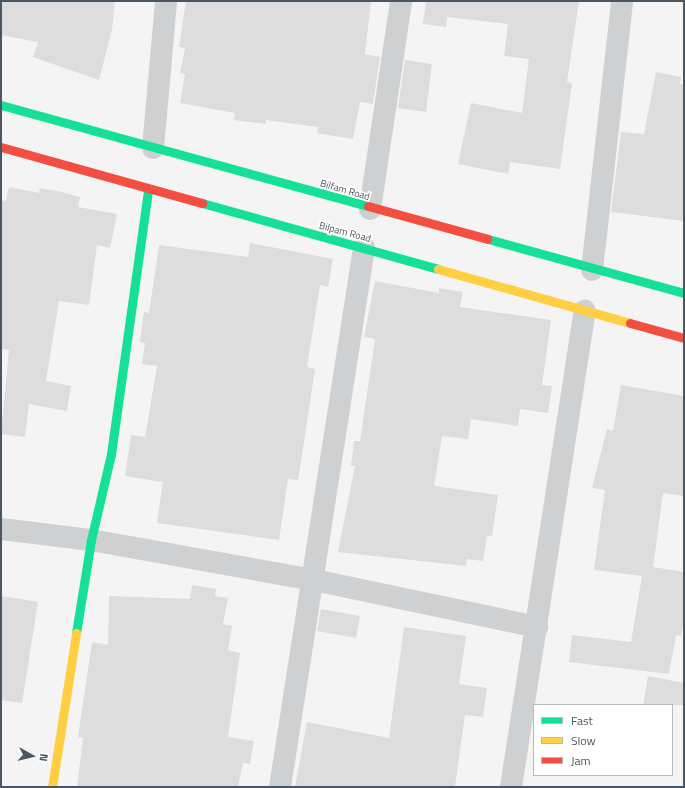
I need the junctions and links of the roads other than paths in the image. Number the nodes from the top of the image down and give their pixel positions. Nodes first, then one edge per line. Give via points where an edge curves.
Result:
1 (166, 1) edge
2 (401, 1) edge
3 (622, 1) edge
4 (1, 105) edge
5 (1, 147) edge
6 (153, 148) junction
7 (148, 190) junction
8 (370, 209) junction
9 (364, 248) junction
10 (592, 270) junction
11 (684, 294) edge
12 (585, 311) junction
13 (684, 338) edge
14 (1, 529) edge
15 (91, 540) junction
16 (314, 580) junction
17 (537, 627) junction
18 (52, 787) edge
19 (280, 787) edge
20 (511, 787) edge

1 - 6 street
2 - 8 street
3 - 10 street
4 - 6 main road, Bilfam Road
5 - 7 main road, Bilpam Road
6 - 8 main road, Bilfam Road
7 - 9 main road, Bilpam Road
7 - 15 main road via 111,454
8 - 10 main road, Bilfam Road
9 - 12 main road, Bilpam Road
9 - 16 street
10 - 11 main road, Bilfam Road
12 - 13 main road, Bilpam Road
12 - 17 street
14 - 15 street
15 - 16 street
15 - 18 main road
16 - 17 street
16 - 19 street
17 - 20 street

